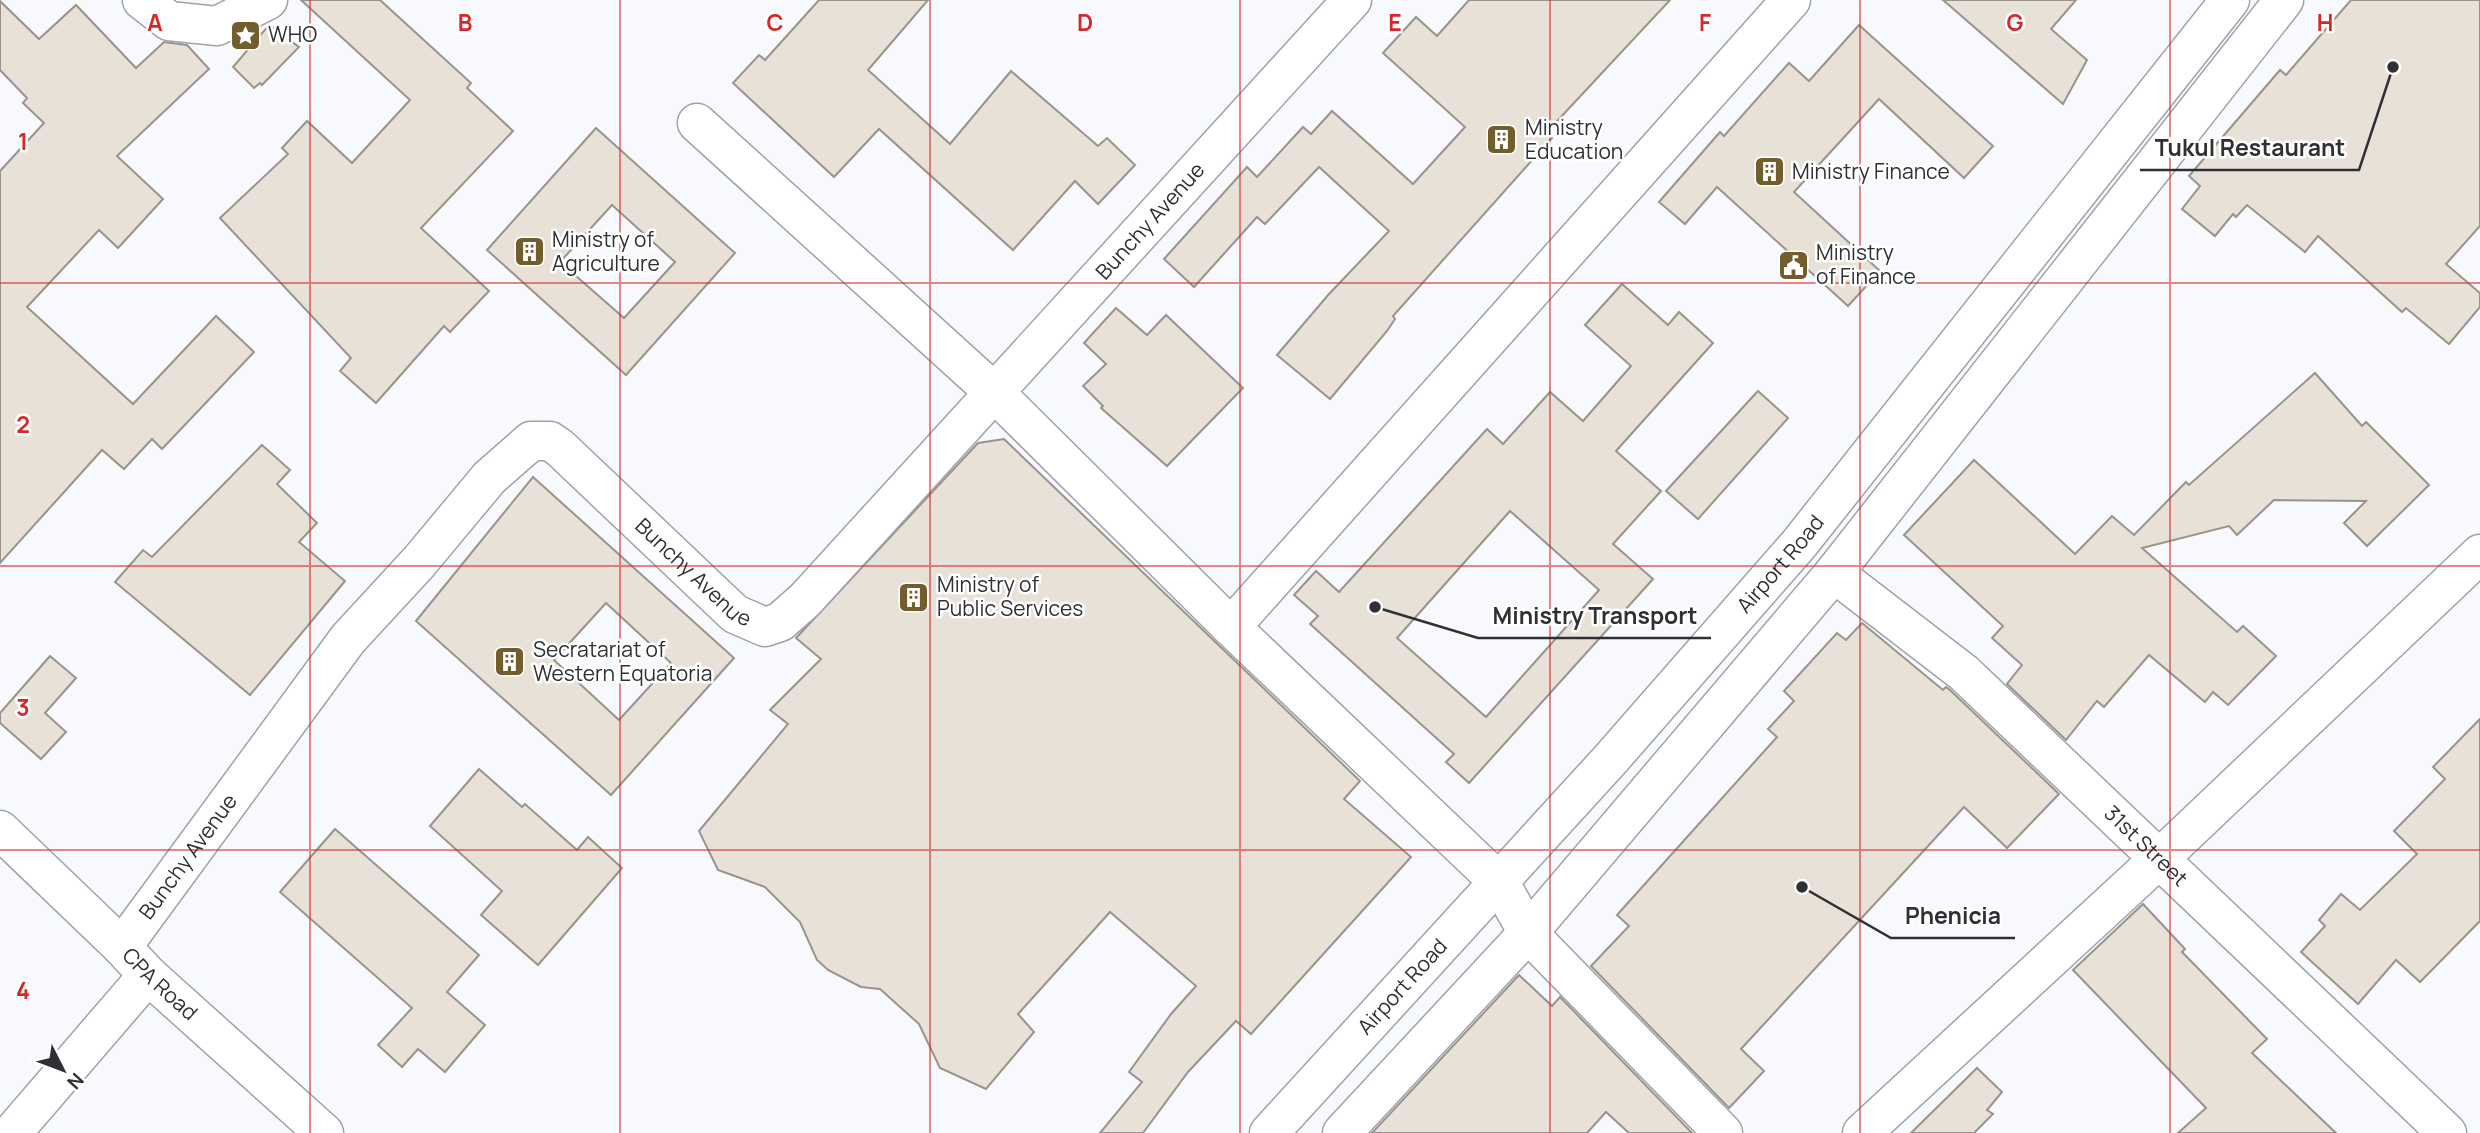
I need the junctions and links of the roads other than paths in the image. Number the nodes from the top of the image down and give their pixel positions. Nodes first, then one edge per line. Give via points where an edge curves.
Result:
1 (142, 0) edge
2 (268, 0) edge
3 (1352, 0) edge
4 (1791, 0) edge
5 (2230, 0) edge
6 (2284, 0) edge
7 (697, 123) dead end
8 (996, 394) junction
9 (2479, 556) edge
10 (1834, 573) junction
11 (1231, 627) junction
12 (0, 830) edge
13 (2159, 859) junction
14 (1500, 883) junction
15 (1528, 933) junction
16 (122, 947) junction
17 (148, 975) junction
18 (12, 1133) edge
19 (324, 1133) edge
20 (1269, 1133) edge
21 (1342, 1133) edge
22 (1723, 1133) edge
23 (1862, 1133) edge
24 (2447, 1133) edge

1 - 2 street via 169,21 218,26
3 - 8 street, Bunchy Avenue
4 - 11 street
5 - 14 street, Airport Road via 1799,544
6 - 10 street
7 - 8 street
8 - 11 street
8 - 16 street, Bunchy Avenue via 805,600 780,622 765,627 735,614 550,440 531,441 489,478 348,639
9 - 13 street
10 - 13 street, 31st Street via 1964,673
10 - 15 street
11 - 14 street
12 - 16 street, CPA Road
13 - 23 street
13 - 24 street, 31st Street
14 - 15 street
14 - 20 street, Airport Road
15 - 21 street
15 - 22 street
16 - 17 street, CPA Road
17 - 18 street
17 - 19 street, CPA Road

